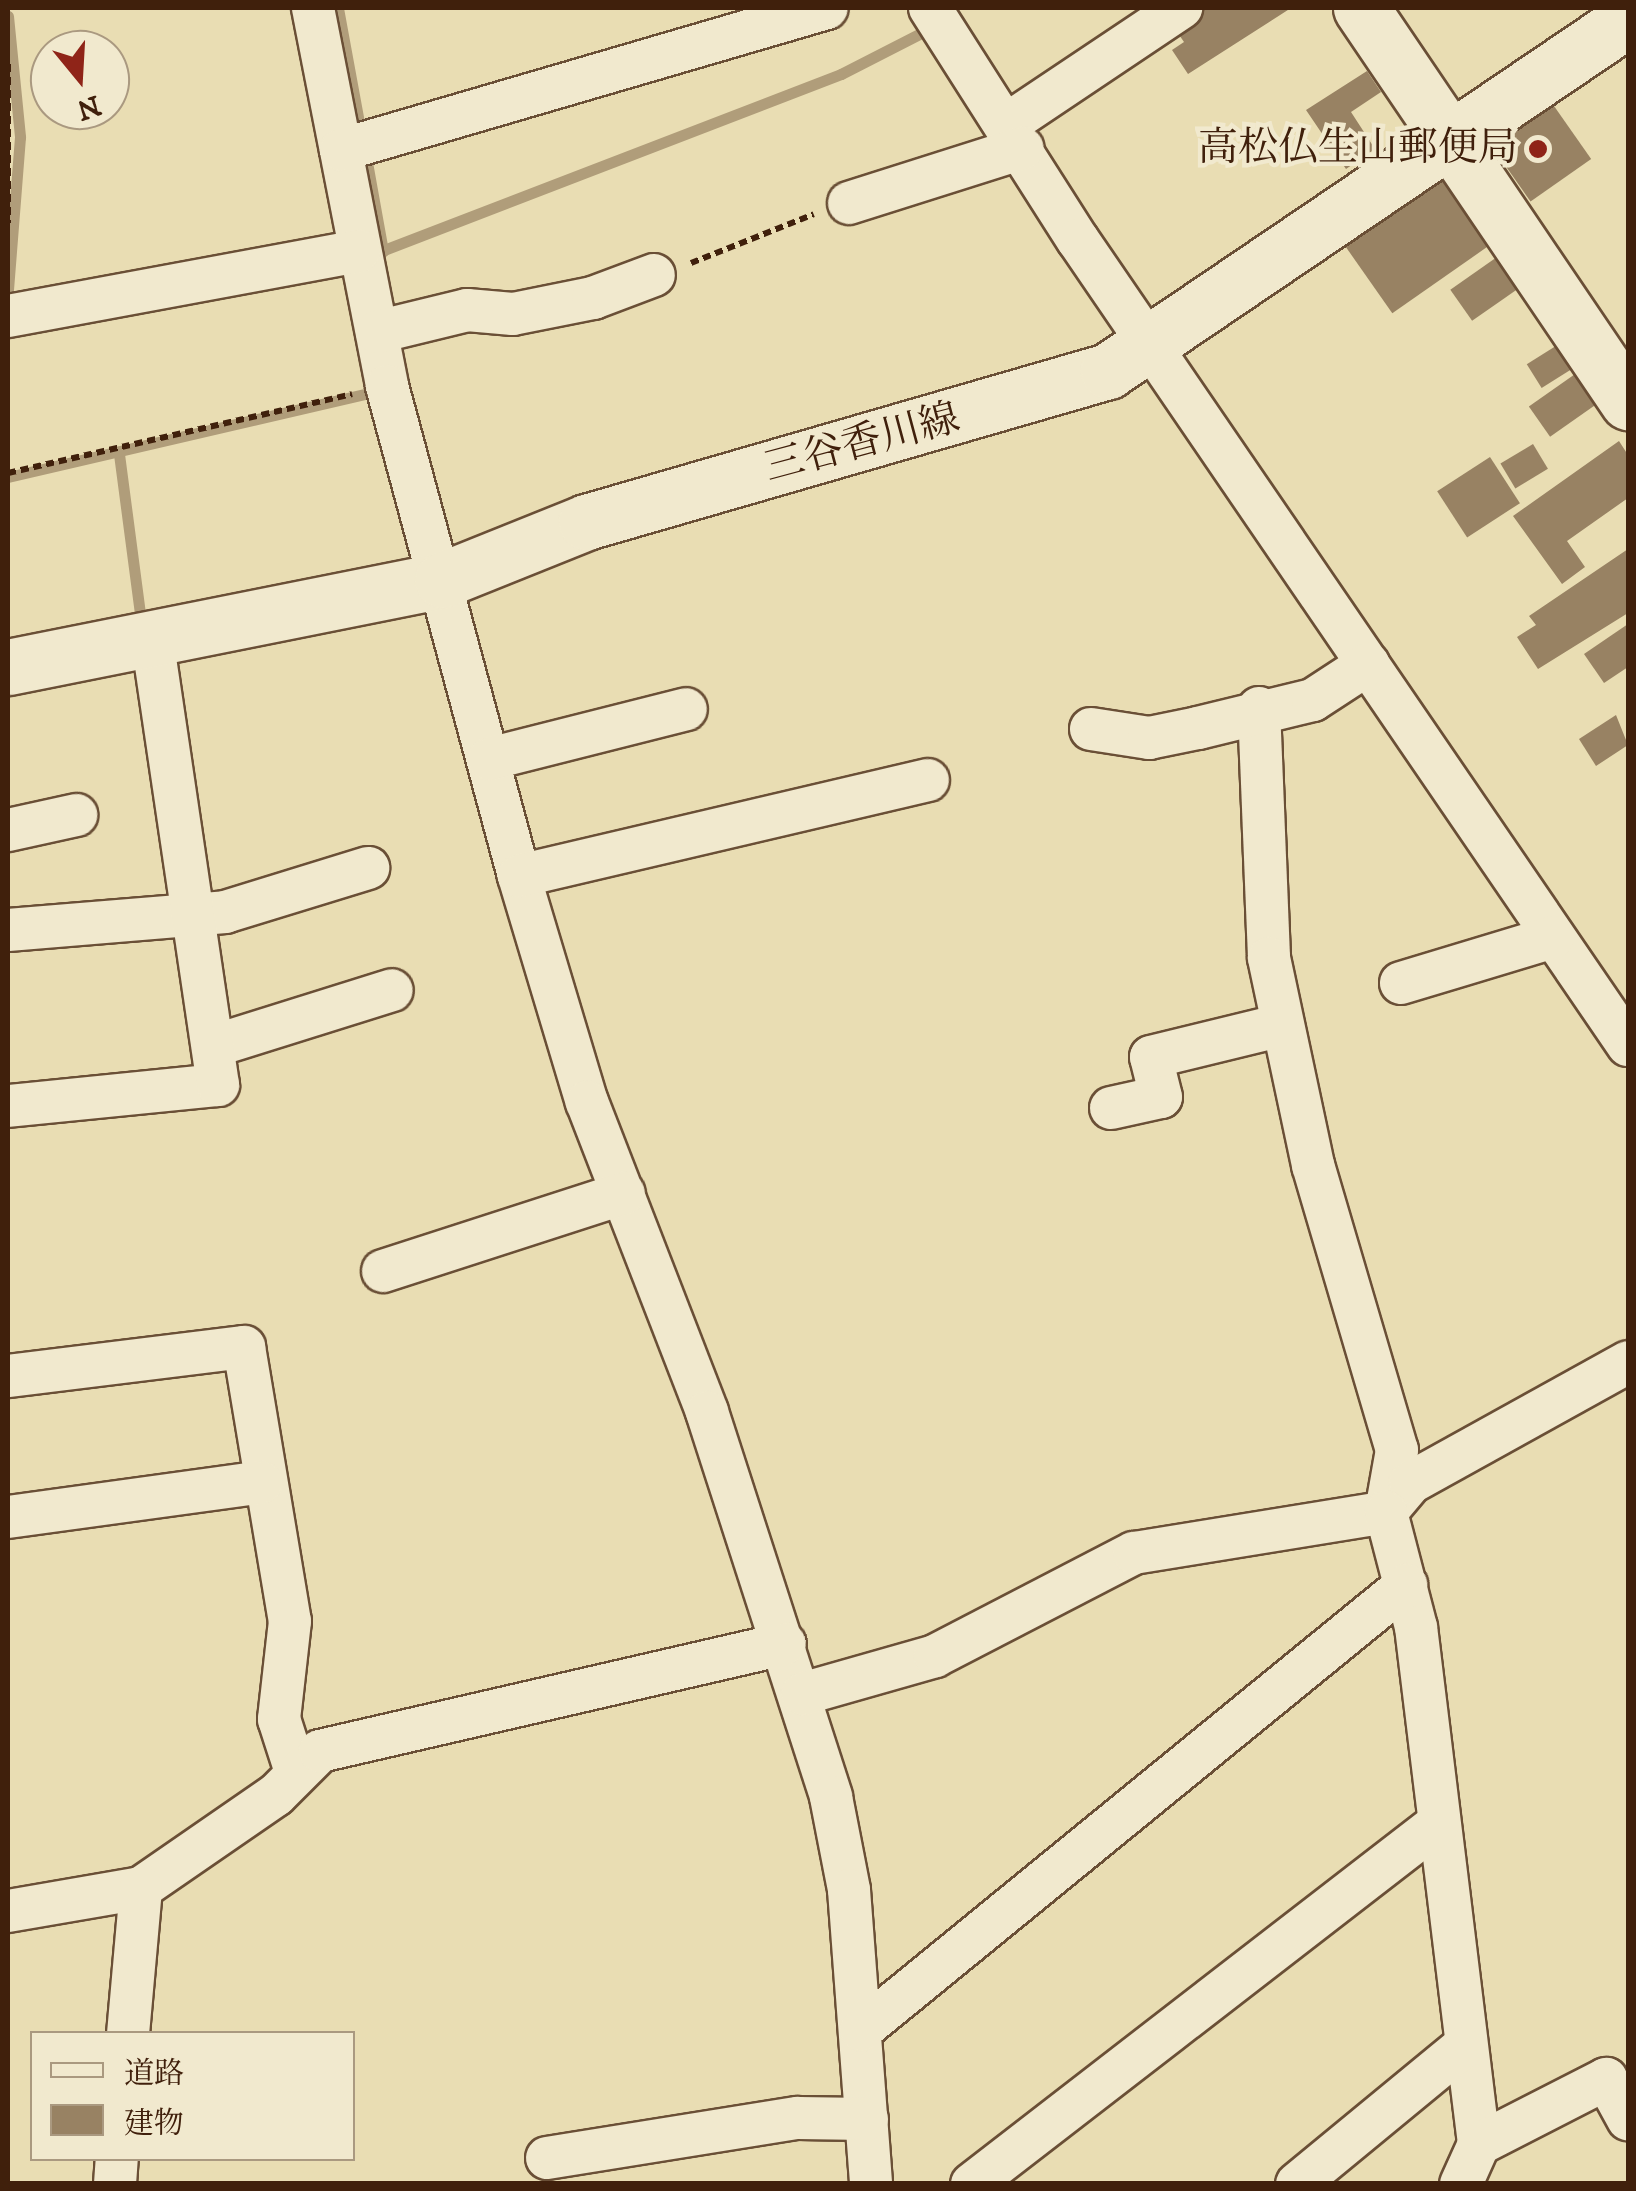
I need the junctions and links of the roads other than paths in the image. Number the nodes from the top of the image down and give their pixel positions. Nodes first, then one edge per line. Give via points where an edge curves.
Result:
1 (313, 8) edge
2 (827, 8) edge
3 (930, 8) edge
4 (1181, 8) edge
5 (1361, 8) edge
6 (1628, 19) edge
7 (1014, 136) junction
8 (1452, 140) junction
9 (341, 150) junction
10 (849, 202) road end
11 (359, 251) junction
12 (654, 275) road end
13 (8, 316) edge
14 (377, 332) junction
15 (1154, 345) junction
16 (1628, 402) edge
17 (442, 580) junction
18 (152, 639) junction
19 (1368, 664) junction
20 (8, 666) edge
21 (1260, 708) junction
22 (686, 709) dead end
23 (1091, 729) dead end
24 (489, 759) junction
25 (928, 780) dead end
26 (76, 815) dead end
27 (10, 817) edge
28 (368, 868) dead end
29 (519, 876) junction
30 (194, 913) junction
31 (8, 930) edge
32 (1553, 937) junction
33 (1401, 983) dead end
34 (392, 990) dead end
35 (1282, 1026) junction
36 (217, 1044) junction
37 (1628, 1045) edge
38 (8, 1106) edge
39 (1111, 1108) dead end
40 (624, 1193) junction
41 (382, 1271) dead end
42 (1628, 1362) edge
43 (8, 1376) edge
44 (262, 1482) junction
45 (1386, 1512) junction
46 (8, 1517) edge
47 (1406, 1585) junction
48 (785, 1644) junction
49 (802, 1694) junction
50 (296, 1772) junction
51 (1439, 1823) junction
52 (141, 1888) junction
53 (8, 1911) edge
54 (861, 2030) junction
55 (128, 2031) edge
56 (1462, 2048) junction
57 (1628, 2118) edge
58 (866, 2119) junction
59 (1479, 2144) junction
60 (547, 2158) dead end
61 (871, 2184) edge
62 (972, 2184) edge
63 (1297, 2184) edge
64 (1461, 2184) edge

1 - 9 street
2 - 9 street
3 - 7 street
4 - 7 street
5 - 8 main road
6 - 8 main road, 三谷香川線
7 - 10 street
7 - 15 street
8 - 15 main road, 三谷香川線
8 - 16 main road
9 - 11 street
11 - 13 street
11 - 14 street
12 - 14 street via 593,298 513,314 467,310
14 - 17 street
15 - 17 main road, 三谷香川線 via 1108,372 586,522
15 - 19 street
17 - 18 main road, 三谷香川線
17 - 24 street
18 - 20 main road, 三谷香川線
18 - 30 street
19 - 21 street via 1313,700
19 - 32 street
21 - 23 street via 1149,738
21 - 35 street via 1260,874
22 - 24 street
24 - 29 street
25 - 29 street
26 - 27 street
28 - 30 street via 292,896
29 - 40 street
30 - 31 street
30 - 36 street
32 - 33 street
32 - 37 street
34 - 36 street
35 - 39 street via 1151,1057 1161,1097
35 - 45 street via 1312,1166 1397,1450
36 - 38 street via 218,1085
40 - 41 street
40 - 48 street
42 - 45 street via 1410,1484
43 - 44 street via 244,1347
44 - 46 street
44 - 50 street via 290,1622 279,1719
45 - 47 street
45 - 49 street via 1134,1553 935,1656
47 - 51 street
47 - 54 street
48 - 49 street
48 - 50 street via 320,1751
49 - 54 street via 849,1890
50 - 52 street via 276,1795
51 - 56 street
51 - 62 street
52 - 53 street
52 - 55 street
54 - 58 street
56 - 59 street
56 - 63 street
57 - 59 street via 1606,2079
58 - 60 street via 798,2118
58 - 61 street
59 - 64 street

